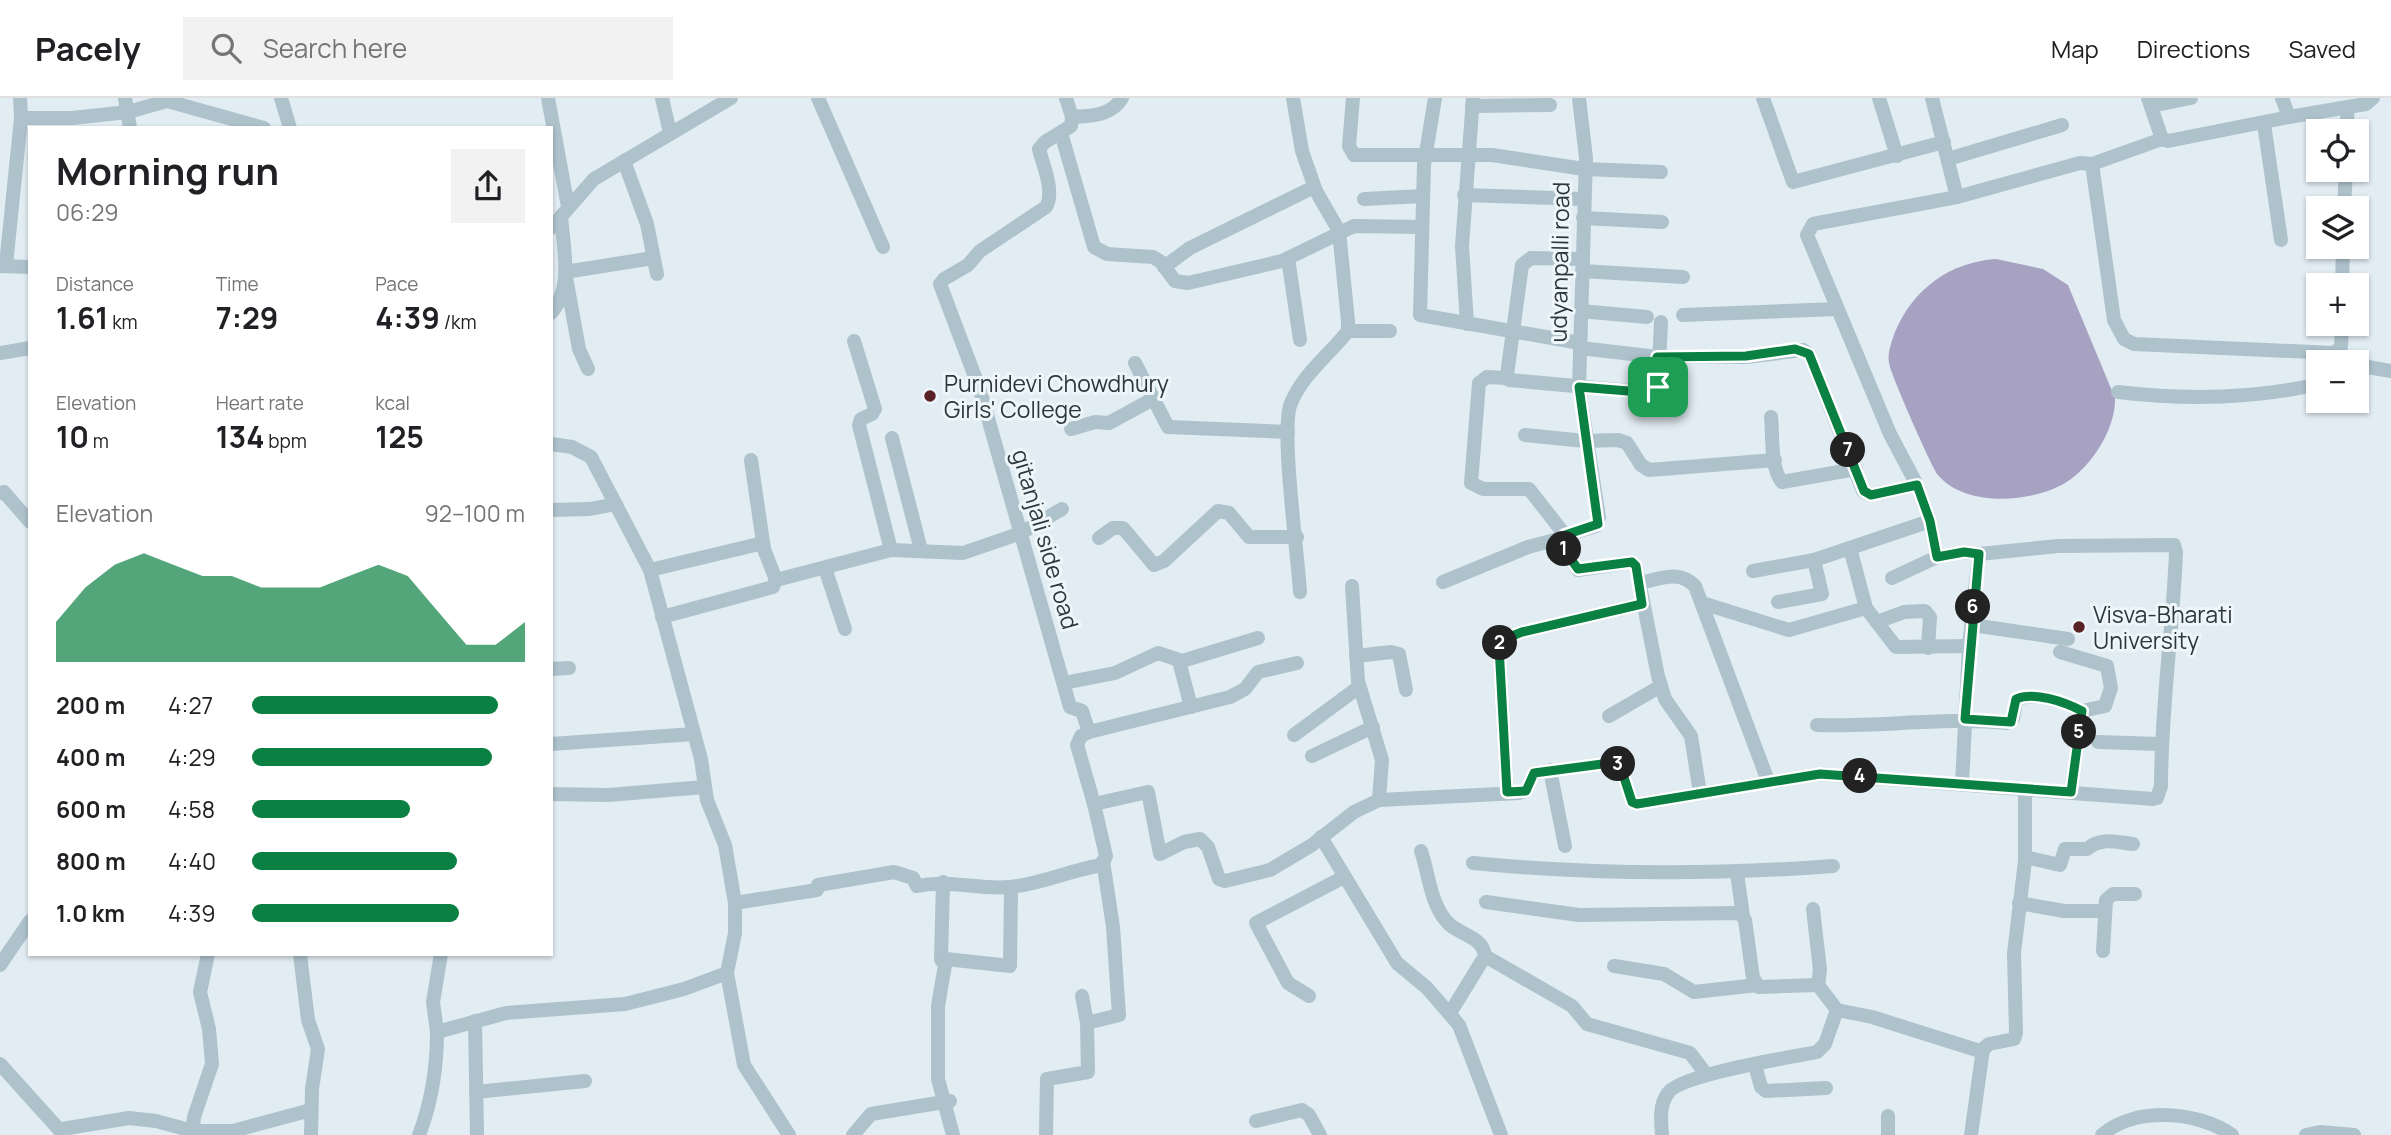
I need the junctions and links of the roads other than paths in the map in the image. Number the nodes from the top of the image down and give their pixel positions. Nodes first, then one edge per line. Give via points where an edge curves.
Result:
1 (20, 98) edge
2 (281, 98) edge
3 (548, 98) edge
4 (662, 98) edge
5 (731, 98) edge
6 (818, 98) edge
7 (1066, 98) edge
8 (1122, 98) edge
9 (1293, 98) edge
10 (1353, 98) edge
11 (1435, 98) edge
12 (1578, 98) edge
13 (1763, 98) edge
14 (1879, 98) edge
15 (1931, 98) edge
16 (2191, 98) edge
17 (2282, 98) edge
18 (2373, 98) edge
19 (1473, 102) edge
20 (2149, 102) edge
21 (127, 105) edge
22 (1550, 105) dead end
23 (2347, 107) junction
24 (1072, 117) junction
25 (2289, 117) junction
26 (21, 118) junction
27 (2346, 119) edge
28 (72, 123) edge
29 (2264, 124) junction
30 (2062, 125) dead end
31 (130, 126) edge
32 (257, 126) edge
33 (289, 126) edge
34 (551, 126) edge
35 (670, 133) junction
36 (1061, 133) junction
37 (2162, 139) junction
38 (1944, 142) junction
39 (0, 148) edge
40 (17, 148) junction
41 (553, 148) edge
42 (1067, 153) junction
43 (1427, 153) junction
44 (1468, 155) junction
45 (1897, 156) junction
46 (1948, 159) junction
47 (624, 161) junction
48 (2092, 164) junction
49 (1584, 169) junction
50 (1661, 172) dead end
51 (1048, 187) junction
52 (1314, 187) junction
53 (1464, 195) junction
54 (1423, 196) junction
55 (1957, 197) junction
56 (1364, 199) dead end
57 (1583, 200) junction
58 (560, 217) edge
59 (1583, 218) junction
60 (1662, 222) dead end
61 (1422, 227) junction
62 (1339, 231) junction
63 (2281, 240) dead end
64 (883, 247) dead end
65 (653, 258) junction
66 (1288, 258) junction
67 (1583, 265) junction
68 (3, 266) edge
69 (28, 267) edge
70 (1164, 267) junction
71 (565, 272) junction
72 (657, 274) dead end
73 (1683, 277) dead end
74 (1837, 310) junction
75 (553, 311) edge
76 (1580, 311) junction
77 (1682, 315) dead end
78 (1647, 317) dead end
79 (1661, 322) dead end
80 (1467, 324) junction
81 (1348, 331) junction
82 (1390, 331) dead end
83 (1515, 333) junction
84 (2342, 336) edge
85 (1300, 340) dead end
86 (854, 341) dead end
87 (1580, 345) junction
88 (28, 348) edge
89 (0, 353) edge
90 (1657, 357) junction
91 (1135, 363) dead end
92 (2369, 367) edge
93 (587, 369) dead end
94 (2391, 370) edge
95 (1507, 378) junction
96 (1579, 387) junction
97 (2306, 387) edge
98 (2118, 392) dead end
99 (1153, 399) junction
100 (1772, 417) dead end
101 (1071, 429) dead end
102 (1288, 432) junction
103 (1584, 434) junction
104 (1525, 435) dead end
105 (892, 438) dead end
106 (553, 444) edge
107 (751, 460) dead end
108 (1775, 460) junction
109 (1856, 469) junction
110 (1917, 485) junction
111 (1, 490) edge
112 (616, 504) junction
113 (1062, 509) dead end
114 (553, 510) edge
115 (28, 520) edge
116 (1930, 521) junction
117 (1021, 533) junction
118 (1297, 537) junction
119 (1564, 537) junction
120 (1099, 538) dead end
121 (763, 543) junction
122 (1850, 548) junction
123 (891, 550) junction
124 (921, 550) junction
125 (1979, 554) junction
126 (1937, 557) junction
127 (1814, 560) junction
128 (825, 568) junction
129 (650, 570) junction
130 (1753, 571) dead end
131 (1892, 578) dead end
132 (776, 580) junction
133 (1443, 582) dead end
134 (1639, 583) junction
135 (1352, 586) dead end
136 (1300, 592) dead end
137 (1778, 601) dead end
138 (1702, 603) junction
139 (1642, 604) junction
140 (1866, 608) junction
141 (662, 617) junction
142 (1877, 622) junction
143 (1972, 625) junction
144 (845, 629) dead end
145 (1258, 638) dead end
146 (2068, 639) dead end
147 (1969, 646) junction
148 (1928, 648) junction
149 (2060, 652) dead end
150 (1356, 656) junction
151 (1179, 661) junction
152 (1297, 663) dead end
153 (569, 668) dead end
154 (553, 669) edge
155 (1064, 683) junction
156 (1661, 686) junction
157 (1359, 688) junction
158 (1406, 690) dead end
159 (1191, 707) junction
160 (2082, 711) junction
161 (1609, 716) dead end
162 (1965, 719) junction
163 (1817, 725) dead end
164 (1373, 727) junction
165 (1089, 732) junction
166 (694, 734) junction
167 (1294, 735) dead end
168 (2098, 742) dead end
169 (553, 744) edge
170 (2161, 744) junction
171 (1312, 757) dead end
172 (1550, 770) junction
173 (1768, 780) junction
174 (1962, 783) junction
175 (705, 787) junction
176 (2025, 789) junction
177 (1507, 792) junction
178 (2071, 792) junction
179 (1700, 793) junction
180 (553, 794) edge
181 (1379, 800) junction
182 (1094, 804) junction
183 (1321, 837) junction
184 (2133, 844) dead end
185 (1565, 846) dead end
186 (1421, 850) dead end
187 (2025, 857) junction
188 (1103, 862) junction
189 (1473, 863) dead end
190 (1833, 866) dead end
191 (1737, 873) junction
192 (1344, 877) junction
193 (943, 882) junction
194 (1012, 887) junction
195 (2134, 894) dead end
196 (1486, 902) dead end
197 (735, 903) junction
198 (2019, 904) junction
199 (1813, 909) dead end
200 (2103, 911) junction
201 (1743, 916) junction
202 (28, 924) edge
203 (2103, 951) dead end
204 (208, 956) edge
205 (300, 956) edge
206 (443, 956) edge
207 (1485, 956) junction
208 (946, 960) junction
209 (0, 965) edge
210 (1614, 966) dead end
211 (727, 973) junction
212 (1757, 985) junction
213 (1818, 985) junction
214 (1082, 996) dead end
215 (1308, 996) dead end
216 (1838, 1010) junction
217 (1450, 1013) junction
218 (475, 1021) junction
219 (1087, 1023) junction
220 (437, 1032) junction
221 (1983, 1052) junction
222 (0, 1064) edge
223 (1755, 1065) junction
224 (1706, 1074) junction
225 (585, 1081) dead end
226 (1826, 1088) dead end
227 (476, 1092) junction
228 (947, 1101) junction
229 (311, 1110) junction
230 (1888, 1116) dead end
231 (1256, 1121) dead end
232 (63, 1132) edge
233 (193, 1133) edge
234 (311, 1135) edge
235 (419, 1135) edge
236 (477, 1135) edge
237 (789, 1135) edge
238 (853, 1135) edge
239 (953, 1135) edge
240 (1046, 1135) edge
241 (1320, 1135) edge
242 (1501, 1135) edge
243 (1661, 1135) edge
244 (1888, 1135) edge
245 (1972, 1135) edge
246 (2102, 1135) edge
247 (2232, 1135) edge
248 (2306, 1135) edge
249 (2354, 1135) edge

1 - 26 street
2 - 33 street
3 - 34 street
4 - 35 street
5 - 35 street
6 - 64 street
7 - 24 street
8 - 24 street via 1098,115
9 - 52 street
10 - 43 street via 1352,155
11 - 43 street
12 - 49 street, udyanpalli road
13 - 45 street via 1793,182
14 - 45 street
15 - 38 street
16 - 20 street
17 - 25 street
18 - 23 street
19 - 22 street
19 - 44 street
20 - 37 street
21 - 28 street
21 - 31 street
21 - 32 street via 167,101
23 - 25 street
23 - 27 street
24 - 36 street via 1071,127
25 - 29 street
26 - 28 street
26 - 40 street
29 - 37 street via 2177,141
29 - 63 street
30 - 46 street
35 - 47 street
36 - 42 street
36 - 51 street via 1039,149
37 - 48 street
38 - 45 street
38 - 46 street
39 - 40 street
40 - 68 street
41 - 58 street
42 - 51 street
42 - 70 street via 1094,247 1107,254 1153,257
43 - 44 street
43 - 54 street
44 - 49 street
44 - 53 street
46 - 55 street
47 - 58 street via 594,179
47 - 65 street via 647,224
48 - 55 street via 2080,163
48 - 84 street via 2114,320 2124,339 2134,344 2334,353 2342,347
49 - 50 street
49 - 57 street, udyanpalli road
51 - 117 street, gitanjali side road via 1046,207 940,284 980,390
52 - 62 street
52 - 70 street via 1190,248
53 - 57 street
53 - 80 street
54 - 56 street
54 - 61 street
55 - 74 street via 1829,220 1808,229
57 - 59 street, udyanpalli road
58 - 71 street
59 - 60 street
59 - 67 street, udyanpalli road
61 - 62 street via 1366,224
61 - 80 street via 1420,315
62 - 66 street
62 - 81 street
65 - 71 street
65 - 72 street
66 - 70 street via 1188,283 1175,281
66 - 85 street
67 - 73 street
67 - 76 street, udyanpalli road
67 - 83 street via 1525,260
68 - 69 street
71 - 75 street via 562,302
71 - 93 street
74 - 77 street
74 - 110 street
76 - 78 street
76 - 87 street, udyanpalli road
79 - 90 street
80 - 83 street
81 - 82 street
81 - 102 street via 1290,404
83 - 87 street
83 - 95 street
86 - 123 street via 874,409 859,425
87 - 90 street
87 - 96 street, udyanpalli road
88 - 89 street
90 - 96 street via 1658,387 1653,393
90 - 109 street via 1803,350 1809,354
91 - 99 street
92 - 94 street
95 - 96 street
95 - 119 street via 1487,377 1479,383 1471,483 1483,489 1529,489
96 - 103 street, udyanpalli road
97 - 98 street via 2190,399
99 - 101 street via 1109,423
99 - 102 street via 1164,422 1173,429
100 - 108 street
102 - 118 street
103 - 104 street
103 - 108 street via 1627,443 1649,470
103 - 119 street, udyanpalli road via 1598,524
105 - 124 street
106 - 112 street via 591,457
107 - 121 street
108 - 109 street via 1778,478 1786,482
109 - 110 street via 1868,495
110 - 116 street
111 - 115 street
112 - 114 street
112 - 129 street
113 - 117 street
116 - 122 street
116 - 126 street
117 - 124 street via 963,553
117 - 155 street, gitanjali side road
118 - 120 street via 1249,537 1229,513 1218,511 1154,565 1123,528 1113,528
118 - 136 street
119 - 133 street
119 - 134 street via 1562,547 1578,569 1632,562
121 - 129 street
121 - 132 street
122 - 127 street
122 - 140 street
123 - 124 street
123 - 128 street
125 - 126 street
125 - 143 street
125 - 170 street via 2058,546 2174,545 2174,606
126 - 131 street
127 - 130 street
127 - 137 street via 1822,594
128 - 132 street
128 - 144 street
129 - 141 street
132 - 141 street via 773,587
134 - 138 street via 1686,577
134 - 139 street
135 - 150 street
138 - 140 street via 1789,630
138 - 173 street
139 - 156 street
139 - 177 street via 1502,640
140 - 142 street
141 - 166 street
142 - 148 street via 1896,648
142 - 148 street via 1904,612 1925,611 1930,617
143 - 146 street
143 - 147 street
145 - 151 street
147 - 148 street
147 - 162 street
149 - 160 street via 2109,668 2108,702 2100,709
150 - 157 street
150 - 158 street via 1399,654
151 - 155 street via 1158,653 1115,673
151 - 159 street
152 - 159 street via 1267,668 1237,694
153 - 154 street
155 - 165 street, gitanjali side road via 1070,706 1082,711
156 - 161 street
156 - 179 street via 1691,736
157 - 164 street
157 - 167 street
159 - 165 street
160 - 162 street via 2069,704 2024,696 2016,699 2011,722
160 - 178 street
162 - 163 street via 1866,727
162 - 174 street
164 - 171 street
164 - 181 street via 1382,760
165 - 182 street via 1080,736 1077,745
166 - 169 street
166 - 175 street
168 - 170 street
170 - 178 street via 2157,797
172 - 177 street via 1534,773 1526,791
172 - 179 street via 1620,765 1632,802 1637,804
172 - 185 street
173 - 174 street via 1840,775
173 - 179 street
174 - 176 street
175 - 180 street via 608,795
175 - 197 street via 725,845
176 - 178 street
176 - 187 street
177 - 181 street
181 - 183 street
182 - 183 street via 1148,792 1160,854 1200,839 1219,879 1225,881 1270,870
182 - 188 street via 1106,856
183 - 192 street
184 - 187 street via 2104,840 2087,849 2068,848 2060,865
186 - 207 street via 1438,909 1451,925 1480,943
187 - 198 street
188 - 194 street
188 - 219 street via 1119,1015
189 - 191 street via 1558,871
190 - 191 street
191 - 201 street
192 - 215 street via 1256,923 1288,983
192 - 217 street via 1397,963
193 - 194 street
193 - 197 street via 917,886 914,878 894,872
193 - 208 street via 940,948 941,960
194 - 208 street via 1010,966
195 - 200 street via 2108,896
196 - 201 street via 1579,915 1734,912
197 - 211 street
198 - 200 street
198 - 221 street via 2014,953 2017,1033 2010,1041 1984,1046
199 - 213 street
200 - 203 street
201 - 212 street
202 - 209 street
204 - 233 street via 200,992 212,1064
205 - 229 street via 308,1020 318,1049
206 - 220 street via 433,1002
207 - 217 street
207 - 224 street via 1572,1006 1587,1024 1690,1053
208 - 228 street via 938,1006 938,1079
210 - 212 street via 1664,974 1694,992
211 - 218 street via 625,1004 506,1013
211 - 237 street via 744,1065
212 - 213 street
213 - 216 street
214 - 219 street
216 - 221 street
216 - 223 street via 1822,1048
217 - 242 street via 1460,1025
218 - 220 street
218 - 227 street
219 - 240 street via 1088,1072 1047,1079
220 - 235 street via 437,1068
221 - 245 street
222 - 232 street
223 - 224 street
223 - 226 street via 1766,1091
224 - 243 street via 1679,1083 1667,1094
225 - 227 street
227 - 236 street
228 - 238 street via 871,1114
228 - 239 street
229 - 233 street via 233,1131
229 - 234 street
230 - 244 street
231 - 241 street via 1302,1110
232 - 233 street via 129,1118
246 - 247 street via 2142,1118 2186,1116
248 - 249 street

